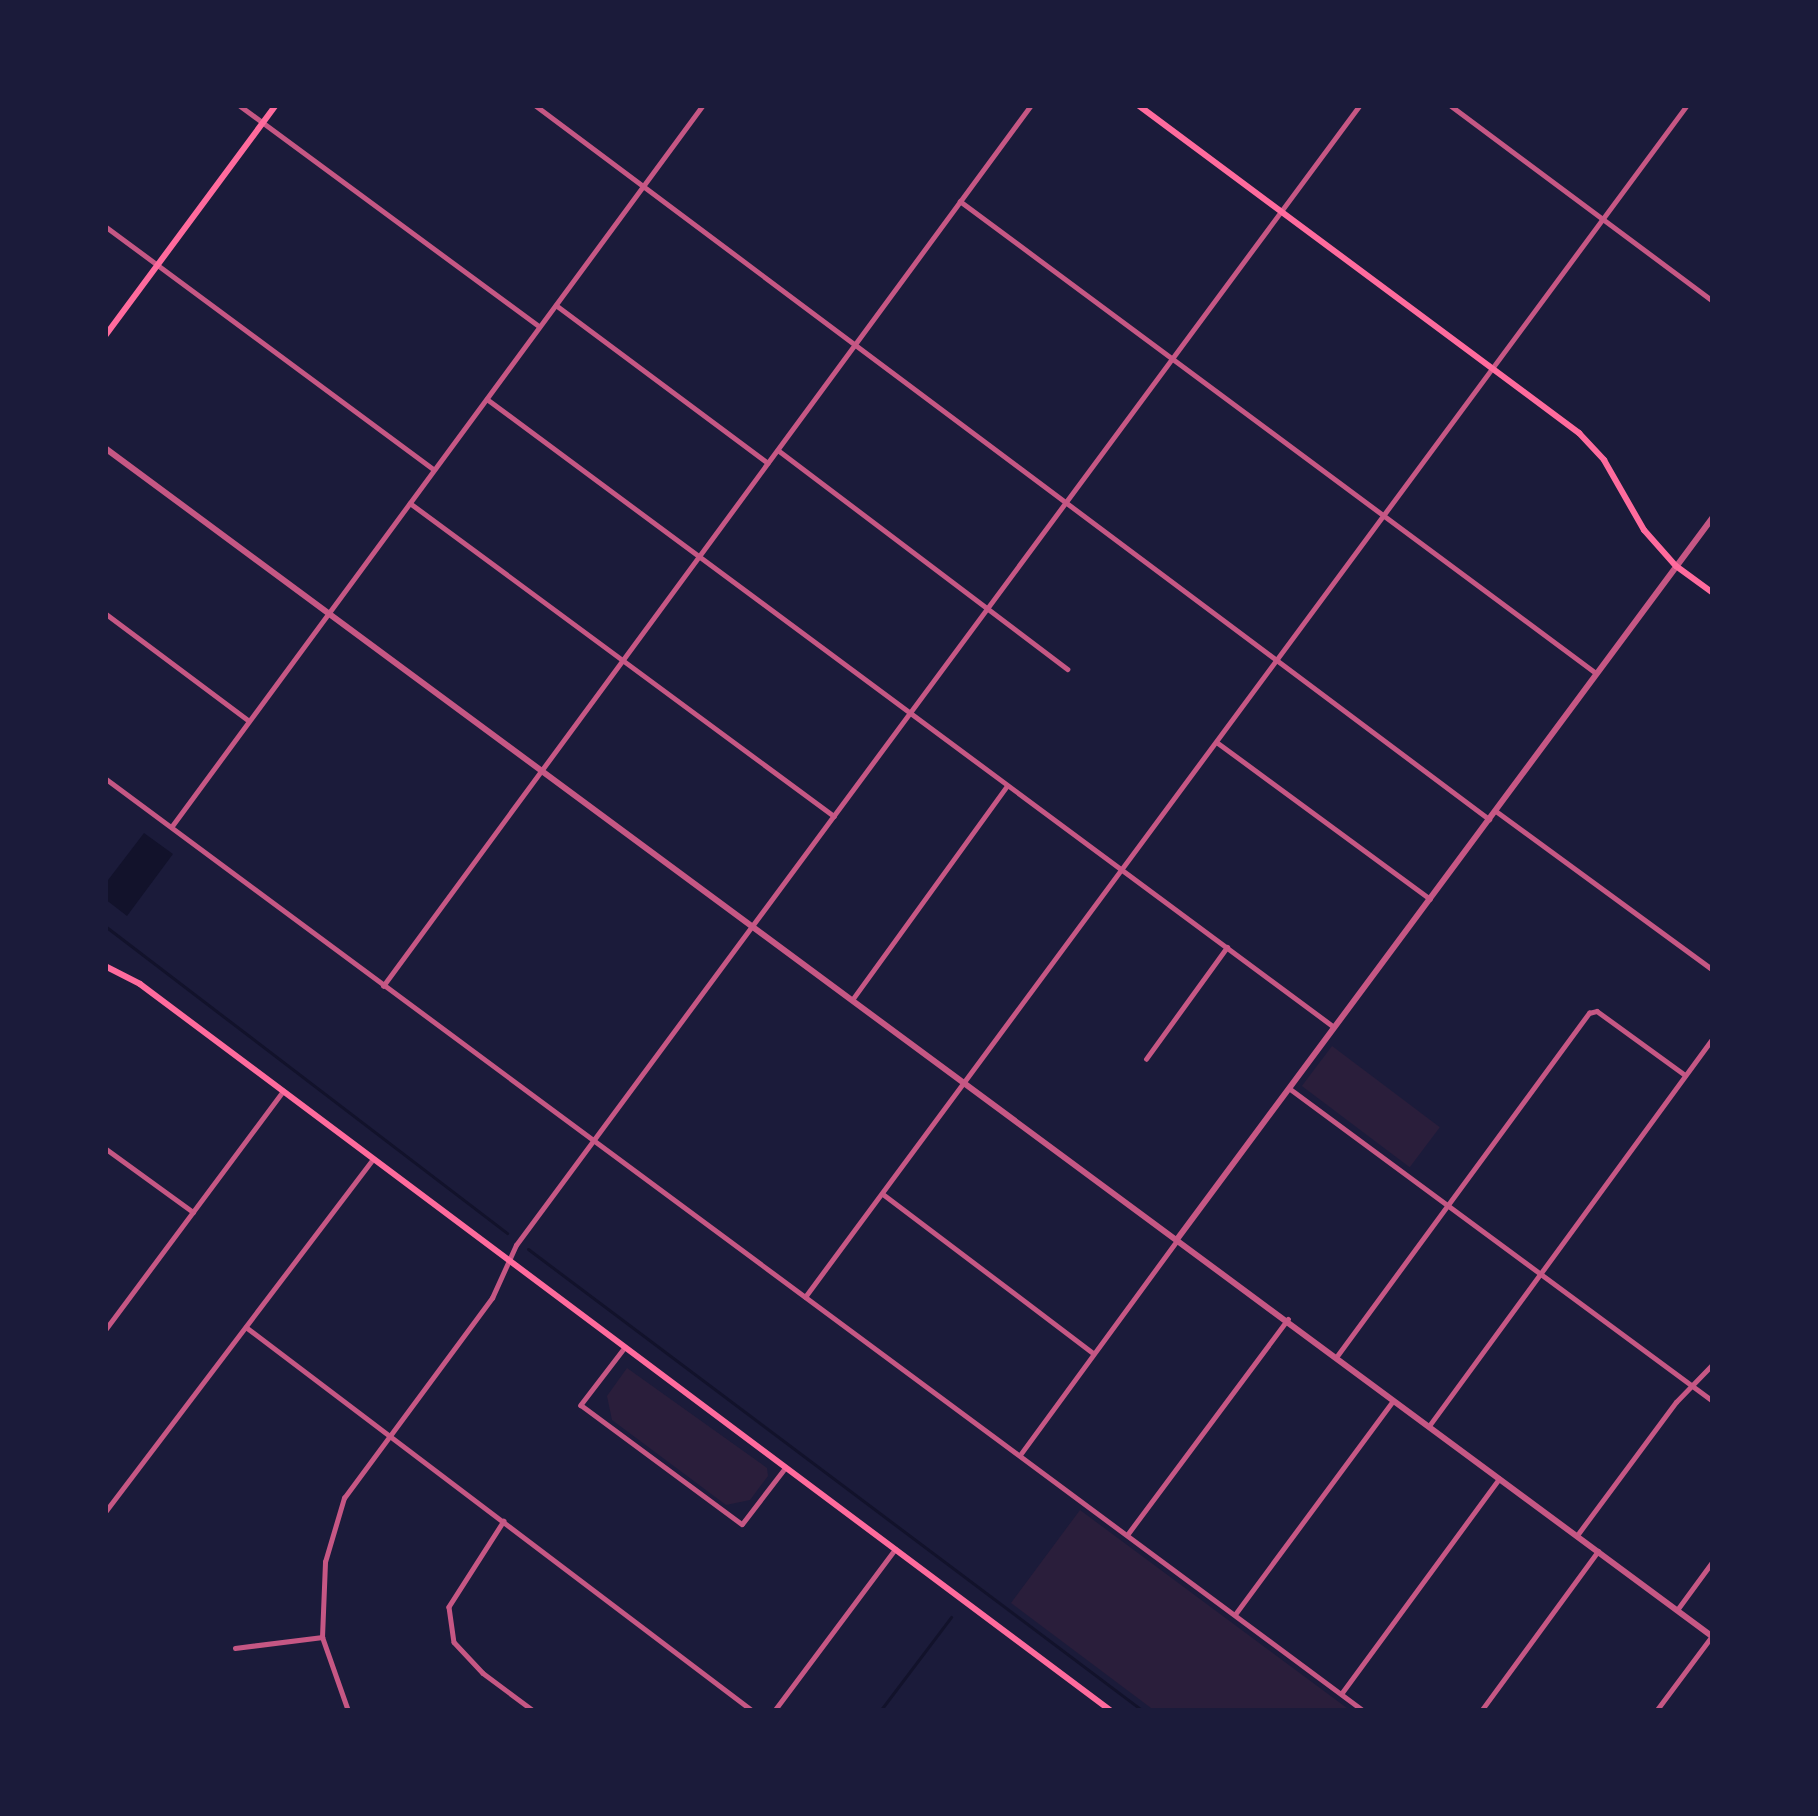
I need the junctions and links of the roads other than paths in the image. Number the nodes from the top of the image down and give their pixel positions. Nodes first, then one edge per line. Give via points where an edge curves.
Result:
1 (239, 105) edge
2 (276, 105) edge
3 (536, 105) edge
4 (703, 105) edge
5 (1030, 105) edge
6 (1138, 105) edge
7 (1360, 105) edge
8 (1450, 105) edge
9 (1687, 105) edge
10 (263, 123) junction
11 (644, 185) junction
12 (960, 201) junction
13 (1282, 210) junction
14 (1603, 219) junction
15 (105, 226) edge
16 (158, 265) junction
17 (1713, 301) edge
18 (556, 305) junction
19 (540, 326) junction
20 (105, 337) edge
21 (854, 347) junction
22 (1172, 360) junction
23 (1494, 367) junction
24 (487, 399) junction
25 (105, 448) edge
26 (778, 450) junction
27 (768, 464) junction
28 (433, 469) junction
29 (410, 503) junction
30 (1065, 505) junction
31 (1384, 518) junction
32 (1713, 518) edge
33 (698, 556) junction
34 (1676, 566) junction
35 (1713, 593) edge
36 (989, 607) junction
37 (329, 611) junction
38 (105, 613) edge
39 (622, 659) junction
40 (1276, 662) junction
41 (1068, 669) dead end
42 (1597, 674) junction
43 (910, 713) junction
44 (248, 720) junction
45 (1218, 743) junction
46 (541, 770) junction
47 (105, 778) edge
48 (1006, 785) junction
49 (1496, 811) junction
50 (834, 816) junction
51 (1489, 819) junction
52 (172, 826) junction
53 (1122, 869) junction
54 (1430, 898) junction
55 (752, 925) junction
56 (1227, 946) junction
57 (105, 966) edge
58 (1713, 970) edge
59 (383, 986) junction
60 (852, 1000) junction
61 (1334, 1027) junction
62 (1713, 1038) edge
63 (1146, 1059) dead end
64 (1685, 1075) junction
65 (964, 1082) junction
66 (1289, 1088) junction
67 (283, 1091) junction
68 (594, 1140) junction
69 (105, 1148) edge
70 (373, 1159) junction
71 (883, 1194) junction
72 (1446, 1206) junction
73 (193, 1212) junction
74 (1178, 1238) junction
75 (508, 1262) junction
76 (1539, 1272) junction
77 (806, 1297) junction
78 (1288, 1319) junction
79 (246, 1327) junction
80 (105, 1330) edge
81 (624, 1349) junction
82 (1093, 1353) junction
83 (1337, 1356) junction
84 (1713, 1364) edge
85 (1694, 1386) junction
86 (1394, 1399) junction
87 (1713, 1401) edge
88 (1429, 1426) junction
89 (388, 1432) junction
90 (1020, 1456) junction
91 (785, 1468) junction
92 (1499, 1479) junction
93 (105, 1511) edge
94 (504, 1521) junction
95 (1127, 1534) junction
96 (1578, 1534) junction
97 (895, 1549) junction
98 (1598, 1550) junction
99 (1713, 1561) edge
100 (1677, 1610) junction
101 (1236, 1613) junction
102 (1712, 1636) edge
103 (322, 1637) junction
104 (236, 1648) dead end
105 (1341, 1694) junction
106 (348, 1711) edge
107 (534, 1711) edge
108 (753, 1711) edge
109 (774, 1711) edge
110 (1111, 1711) edge
111 (1364, 1711) edge
112 (1481, 1711) edge
113 (1655, 1711) edge

1 - 10 street
2 - 10 main road
3 - 11 street
4 - 11 street
5 - 12 street
6 - 13 main road
7 - 13 street
8 - 14 street
9 - 14 street
10 - 16 main road
10 - 19 street
11 - 18 street
11 - 21 street
12 - 21 street
12 - 22 street
13 - 22 street
13 - 23 main road
14 - 17 street
14 - 23 street
15 - 16 street
16 - 20 main road
16 - 28 street
18 - 19 street
18 - 27 street
19 - 24 street
21 - 26 street
21 - 30 street
22 - 30 street
22 - 31 street
23 - 31 street
23 - 34 main road via 1604,460 1644,530
24 - 28 street
24 - 33 street
25 - 37 street
26 - 27 street
26 - 36 street
27 - 33 street
28 - 29 street
29 - 37 street
29 - 39 street
30 - 36 street
30 - 40 street
31 - 40 street
31 - 42 street
32 - 34 street
33 - 39 street
33 - 43 street
34 - 35 main road
34 - 42 street
36 - 41 street
36 - 43 street
37 - 44 street
37 - 46 street
38 - 44 street
39 - 46 street
39 - 50 street
40 - 45 street
40 - 51 street
42 - 49 street
43 - 48 street
43 - 50 street
44 - 52 street
45 - 53 street
45 - 54 street
46 - 55 street
46 - 59 street
47 - 52 street
48 - 53 street
48 - 60 street
49 - 51 street
49 - 58 street
50 - 55 street
51 - 54 street
52 - 59 street
53 - 56 street
53 - 65 street
54 - 61 street
55 - 60 street
55 - 68 street
56 - 61 street
56 - 63 street
57 - 67 main road
59 - 68 street
60 - 65 street
61 - 66 street
62 - 64 street
64 - 72 street via 1597,1011 1589,1013
64 - 76 street
65 - 71 street
65 - 74 street
66 - 72 street
66 - 74 street
67 - 70 main road
67 - 73 street
68 - 75 street
68 - 77 street
69 - 73 street
70 - 75 main road
70 - 79 street
71 - 77 street
71 - 82 street
72 - 76 street
72 - 83 street
73 - 80 street
74 - 78 street
74 - 82 street
75 - 81 main road
75 - 89 street via 492,1298
76 - 85 street
76 - 88 street
77 - 90 street
78 - 83 street
78 - 95 street
79 - 89 street
79 - 93 street
81 - 91 main road
81 - 91 street via 581,1405 724,1511 742,1524
82 - 90 street
83 - 86 street
84 - 85 street
85 - 87 street
85 - 96 street
86 - 88 street
86 - 101 street
88 - 92 street
89 - 94 street
89 - 103 street via 344,1498 325,1562
90 - 95 street
91 - 97 main road
92 - 96 street
92 - 105 street
94 - 107 street via 449,1607 454,1642
94 - 108 street
95 - 101 street
96 - 98 street
97 - 109 street
97 - 110 main road
98 - 100 street
98 - 112 street
99 - 100 street
100 - 102 street
101 - 105 street
102 - 113 street
103 - 104 street
103 - 106 street
105 - 111 street

